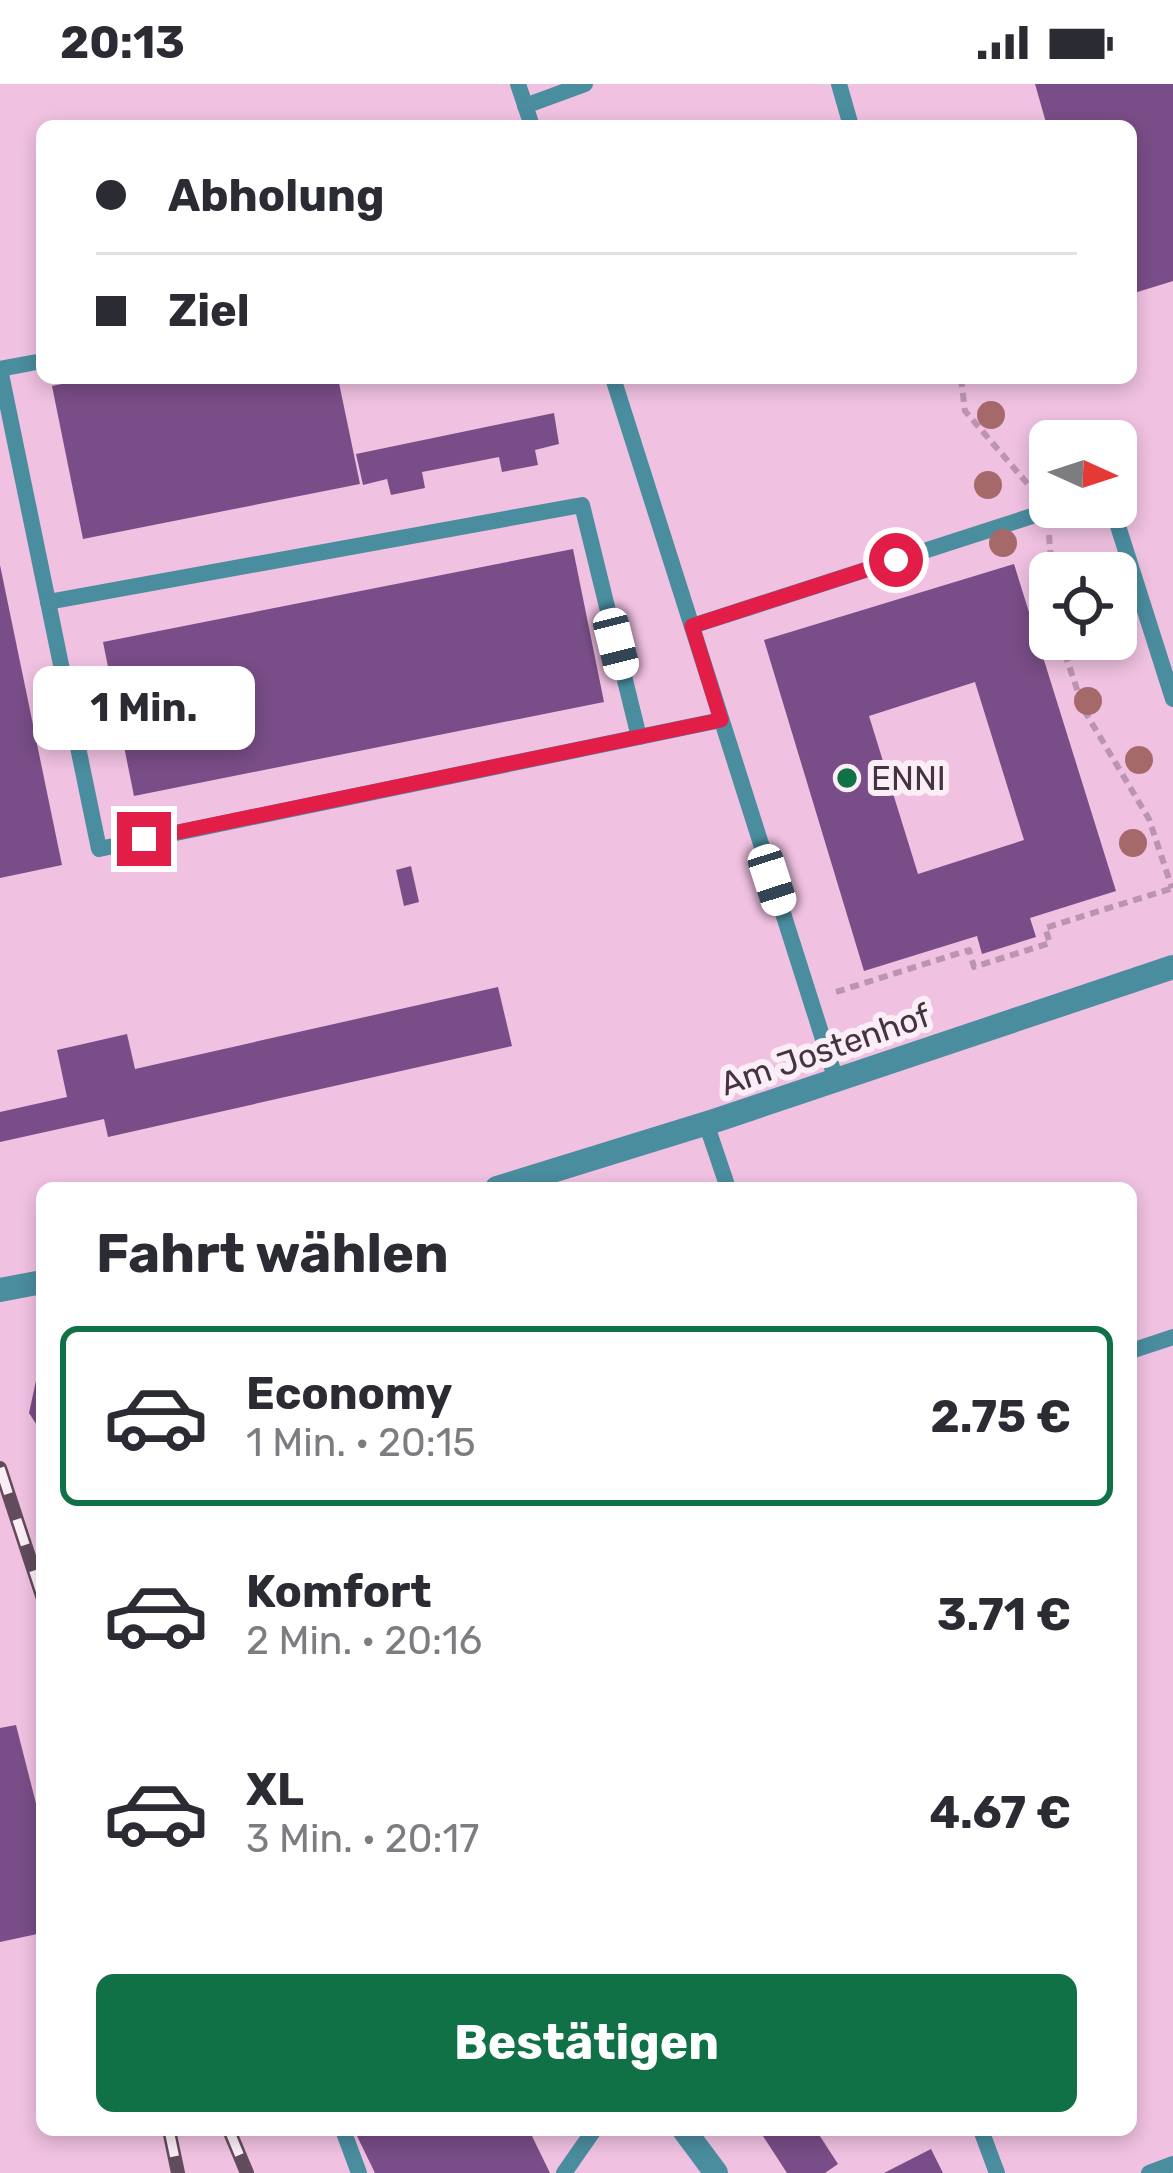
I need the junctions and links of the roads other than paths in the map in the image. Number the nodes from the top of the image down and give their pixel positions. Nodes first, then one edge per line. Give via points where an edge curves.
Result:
1 (518, 84) edge
2 (585, 84) edge
3 (839, 84) edge
4 (525, 106) junction
5 (530, 120) edge
6 (849, 120) edge
7 (36, 362) edge
8 (615, 384) edge
9 (1029, 517) edge
10 (1119, 528) edge
11 (48, 602) junction
12 (692, 626) junction
13 (1173, 699) edge
14 (721, 720) junction
15 (639, 737) junction
16 (1173, 967) edge
17 (836, 1080) junction
18 (706, 1123) junction
19 (522, 1182) edge
20 (726, 1182) edge
21 (36, 1283) edge
22 (0, 1290) edge
23 (1173, 1337) edge
24 (1137, 1349) edge
25 (345, 2136) edge
26 (588, 2136) edge
27 (688, 2136) edge
28 (983, 2136) edge
29 (1173, 2164) edge
30 (359, 2173) edge
31 (564, 2173) edge
32 (716, 2173) edge
33 (997, 2173) edge
34 (1149, 2173) edge

1 - 4 lane
2 - 4 lane
3 - 6 lane
4 - 5 lane
7 - 11 lane via 0,369
8 - 12 lane
9 - 12 lane
10 - 13 lane
11 - 15 lane via 582,505
11 - 15 lane via 99,849
12 - 14 lane
14 - 15 lane
14 - 17 lane
16 - 17 street, Am Jostenhof
17 - 18 street, Am Jostenhof
18 - 19 street, Am Jostenhof
18 - 20 lane
21 - 22 street
23 - 24 lane
25 - 30 lane
26 - 31 lane
27 - 32 street
28 - 33 lane
29 - 34 lane

